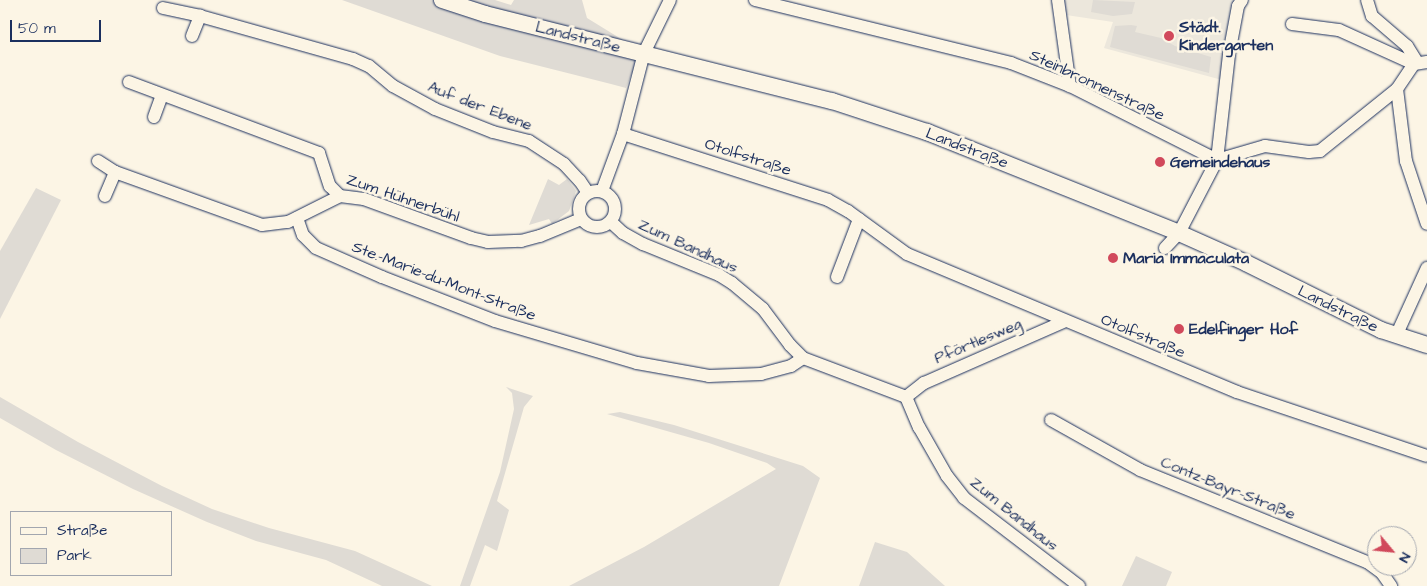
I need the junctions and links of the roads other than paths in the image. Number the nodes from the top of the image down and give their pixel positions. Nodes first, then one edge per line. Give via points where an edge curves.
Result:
1 (442, 0) edge
2 (670, 0) edge
3 (756, 0) edge
4 (1058, 0) edge
5 (1242, 0) edge
6 (1368, 0) edge
7 (163, 8) dead end
8 (200, 16) junction
9 (1292, 24) dead end
10 (192, 36) dead end
11 (644, 53) junction
12 (1421, 62) edge
13 (129, 82) dead end
14 (1070, 86) junction
15 (1397, 89) junction
16 (162, 95) junction
17 (154, 117) dead end
18 (623, 134) junction
19 (1217, 160) junction
20 (98, 161) dead end
21 (115, 172) junction
22 (602, 191) junction
23 (588, 193) junction
24 (106, 196) dead end
25 (340, 196) junction
26 (297, 218) junction
27 (581, 219) junction
28 (858, 219) junction
29 (611, 222) junction
30 (1427, 224) edge
31 (1179, 233) junction
32 (1164, 248) dead end
33 (1427, 268) edge
34 (838, 277) dead end
35 (1066, 321) junction
36 (1396, 336) junction
37 (1427, 345) edge
38 (803, 358) junction
39 (906, 397) junction
40 (1051, 420) dead end
41 (1427, 456) edge
42 (1079, 586) edge
43 (1391, 586) edge

1 - 11 main road, Landstraße via 485,14
2 - 11 street
3 - 14 street, Steinbronnenstraße via 1011,63
4 - 14 street
5 - 19 street via 1229,54
6 - 12 street via 1372,16 1408,46
7 - 8 street, Auf der Ebene
8 - 10 street
8 - 23 street, Auf der Ebene via 369,66 393,86 436,109 493,132 529,141 554,156
9 - 12 street via 1339,30
11 - 18 street
11 - 31 main road, Landstraße via 832,101 927,132
12 - 15 street
13 - 16 street, Zum Hühnerbühl
14 - 19 street, Steinbronnenstraße
15 - 19 street via 1320,151 1265,146
15 - 30 street via 1406,161
16 - 17 street
16 - 25 street, Zum Hühnerbühl via 319,153 330,186
18 - 22 street
18 - 28 street, Otolfstraße via 828,200
19 - 31 street
20 - 21 street
21 - 24 street
21 - 26 street via 262,225
22 - 23 street
22 - 29 street via 615,204
23 - 27 street via 579,205
25 - 26 street
25 - 27 street, Zum Hühnerbühl via 364,199 488,242 521,241
26 - 38 street, Ste.-Marie-du-Mont-Straße via 303,235 316,248 382,277 495,321 637,364 718,376 761,374 791,366
27 - 29 street via 595,228
28 - 34 street
28 - 35 street, Otolfstraße via 907,254
29 - 38 street, Zum Bandhaus via 643,244 732,283 763,309
31 - 32 street
31 - 36 main road, Landstraße
33 - 36 street
35 - 39 street, Pförtlesweg via 924,382
35 - 41 street, Otolfstraße via 1236,392
36 - 37 main road, Landstraße
38 - 39 street, Zum Bandhaus
39 - 42 street, Zum Bandhaus via 946,476 964,498
40 - 43 street, Contz-Bayr-Straße via 1140,470 1367,562 1382,572

